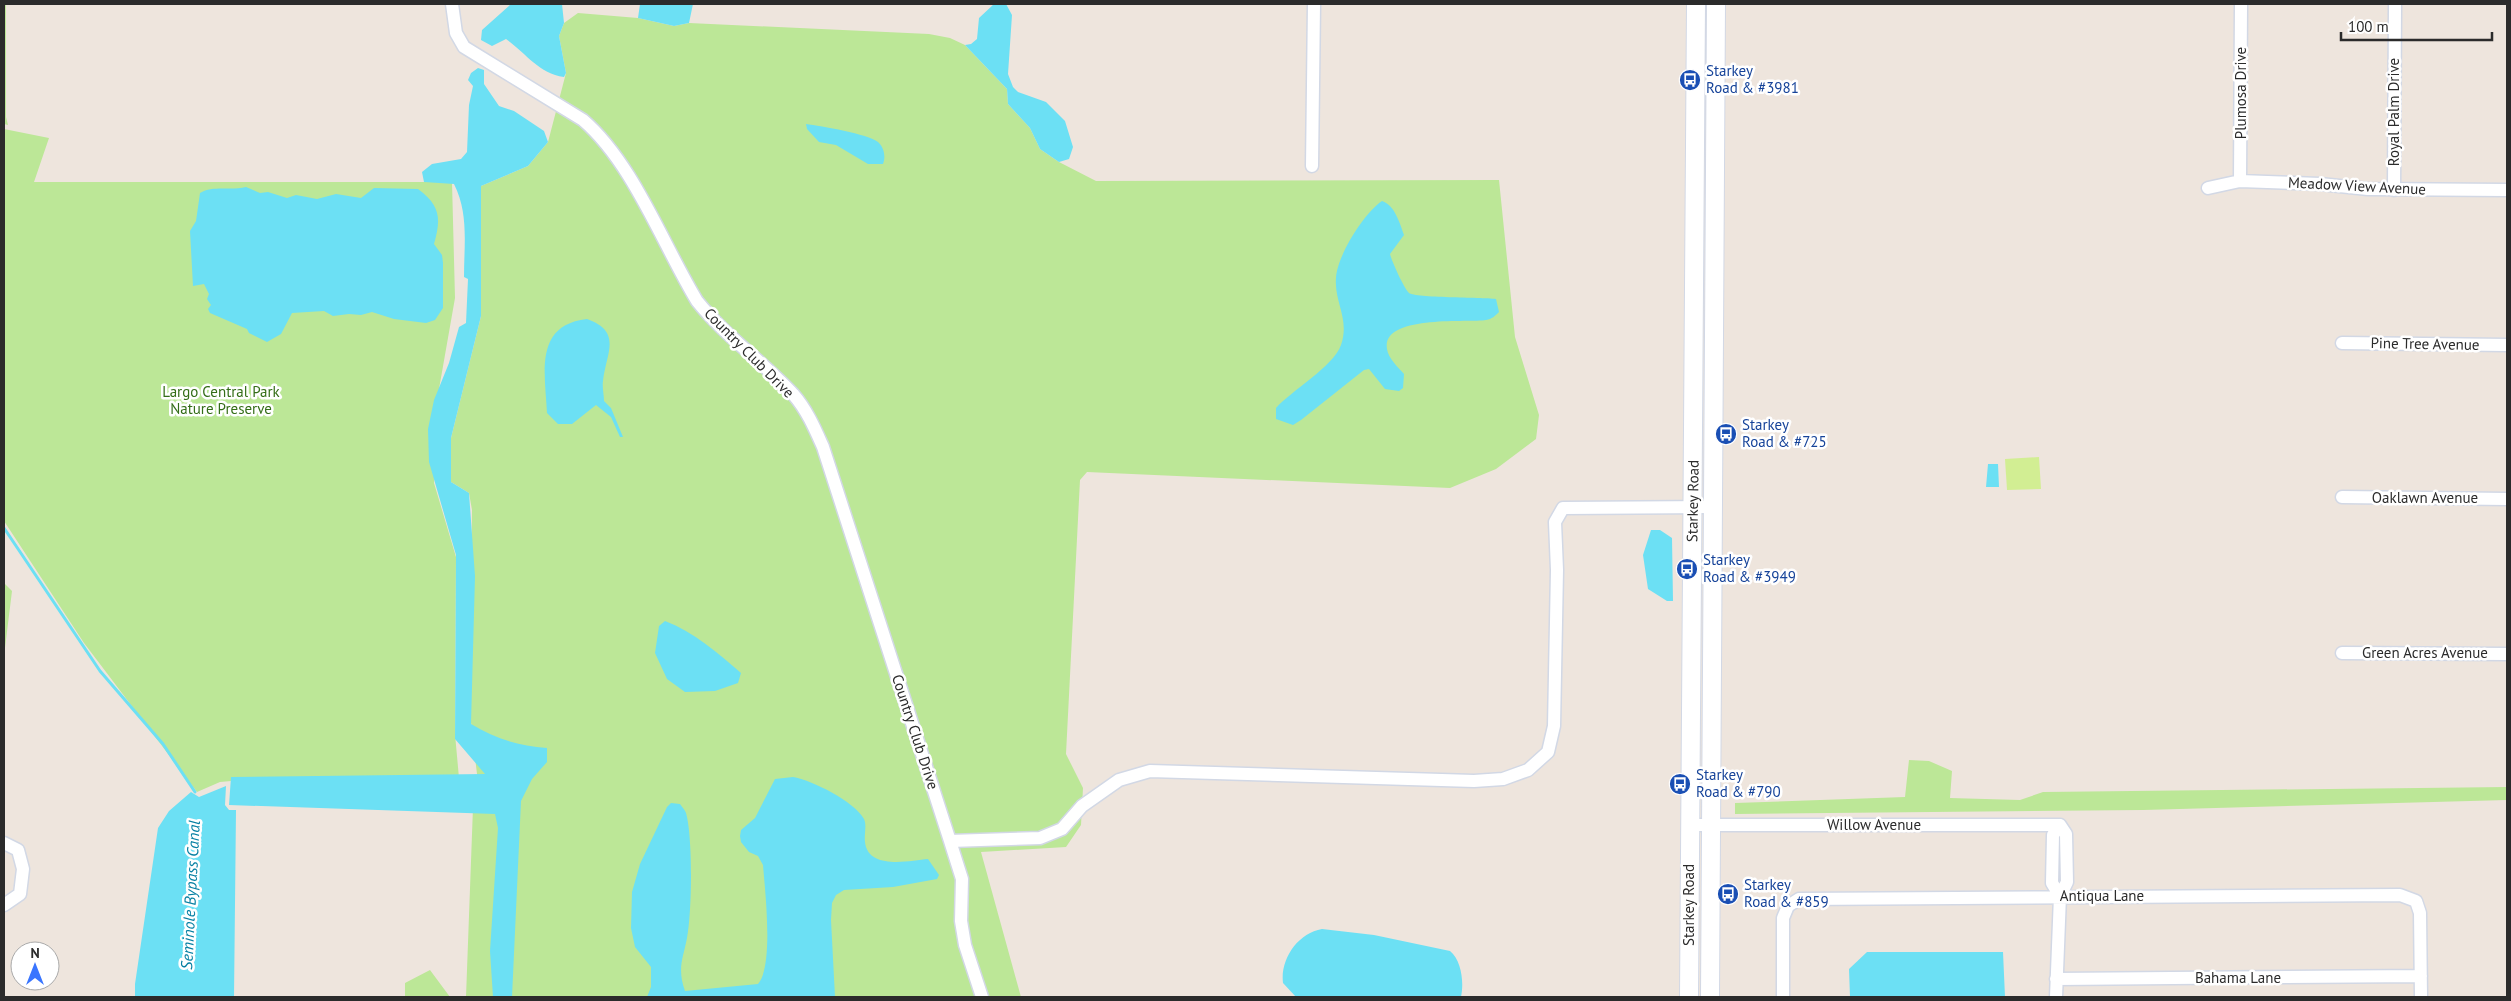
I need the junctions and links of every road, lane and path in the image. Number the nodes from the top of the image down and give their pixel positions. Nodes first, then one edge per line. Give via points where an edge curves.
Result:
1 (452, 4) edge
2 (1314, 4) edge
3 (1696, 4) edge
4 (1716, 4) edge
5 (2241, 4) edge
6 (2395, 4) edge
7 (1312, 166) dead end
8 (2240, 182) junction
9 (2208, 188) dead end
10 (2394, 190) junction
11 (2507, 190) edge
12 (2342, 342) dead end
13 (2507, 345) edge
14 (2342, 497) dead end
15 (2507, 498) edge
16 (1712, 507) junction
17 (1693, 508) junction
18 (2342, 653) dead end
19 (2507, 654) edge
20 (1710, 824) junction
21 (1689, 825) junction
22 (950, 841) junction
23 (4, 843) edge
24 (2060, 896) junction
25 (4, 905) edge
26 (2420, 976) junction
27 (2056, 980) junction
28 (982, 997) edge
29 (1689, 997) edge
30 (1710, 997) edge
31 (1784, 997) edge
32 (2056, 997) edge
33 (2421, 997) edge

1 - 22 street, Country Club Drive via 456,33 464,47 583,120 600,135 618,158 697,300 714,322 793,395 809,417 823,447
2 - 7 street
3 - 17 main road, Starkey Road
4 - 16 main road, Starkey Road
5 - 8 street, Plumosa Drive
6 - 10 street, Royal Palm Drive
8 - 9 street, Meadow View Avenue
8 - 10 street, Meadow View Avenue via 2311,183
10 - 11 street, Meadow View Avenue
12 - 13 street, Pine Tree Avenue
14 - 15 street, Oaklawn Avenue
16 - 17 street
16 - 20 main road, Starkey Road
17 - 21 main road, Starkey Road
17 - 22 street via 1563,508 1555,522 1554,726 1548,752 1528,770 1503,779 1474,781 1150,771 1119,780 1082,806 1062,830 1040,838
18 - 19 street, Green Acres Avenue
20 - 21 street, Willow Avenue
20 - 24 street, Willow Avenue via 2060,825 2053,835 2052,883
20 - 30 main road, Starkey Road
21 - 29 main road, Starkey Road
22 - 28 street, Country Club Drive via 962,878 960,921
23 - 25 street via 18,850 23,869 20,894
24 - 26 street, Antiqua Lane via 2400,895 2416,901 2420,913
24 - 27 street
24 - 31 street, Antiqua Lane via 1799,899 1788,906 1784,918
26 - 27 street, Bahama Lane
26 - 33 street
27 - 32 street

